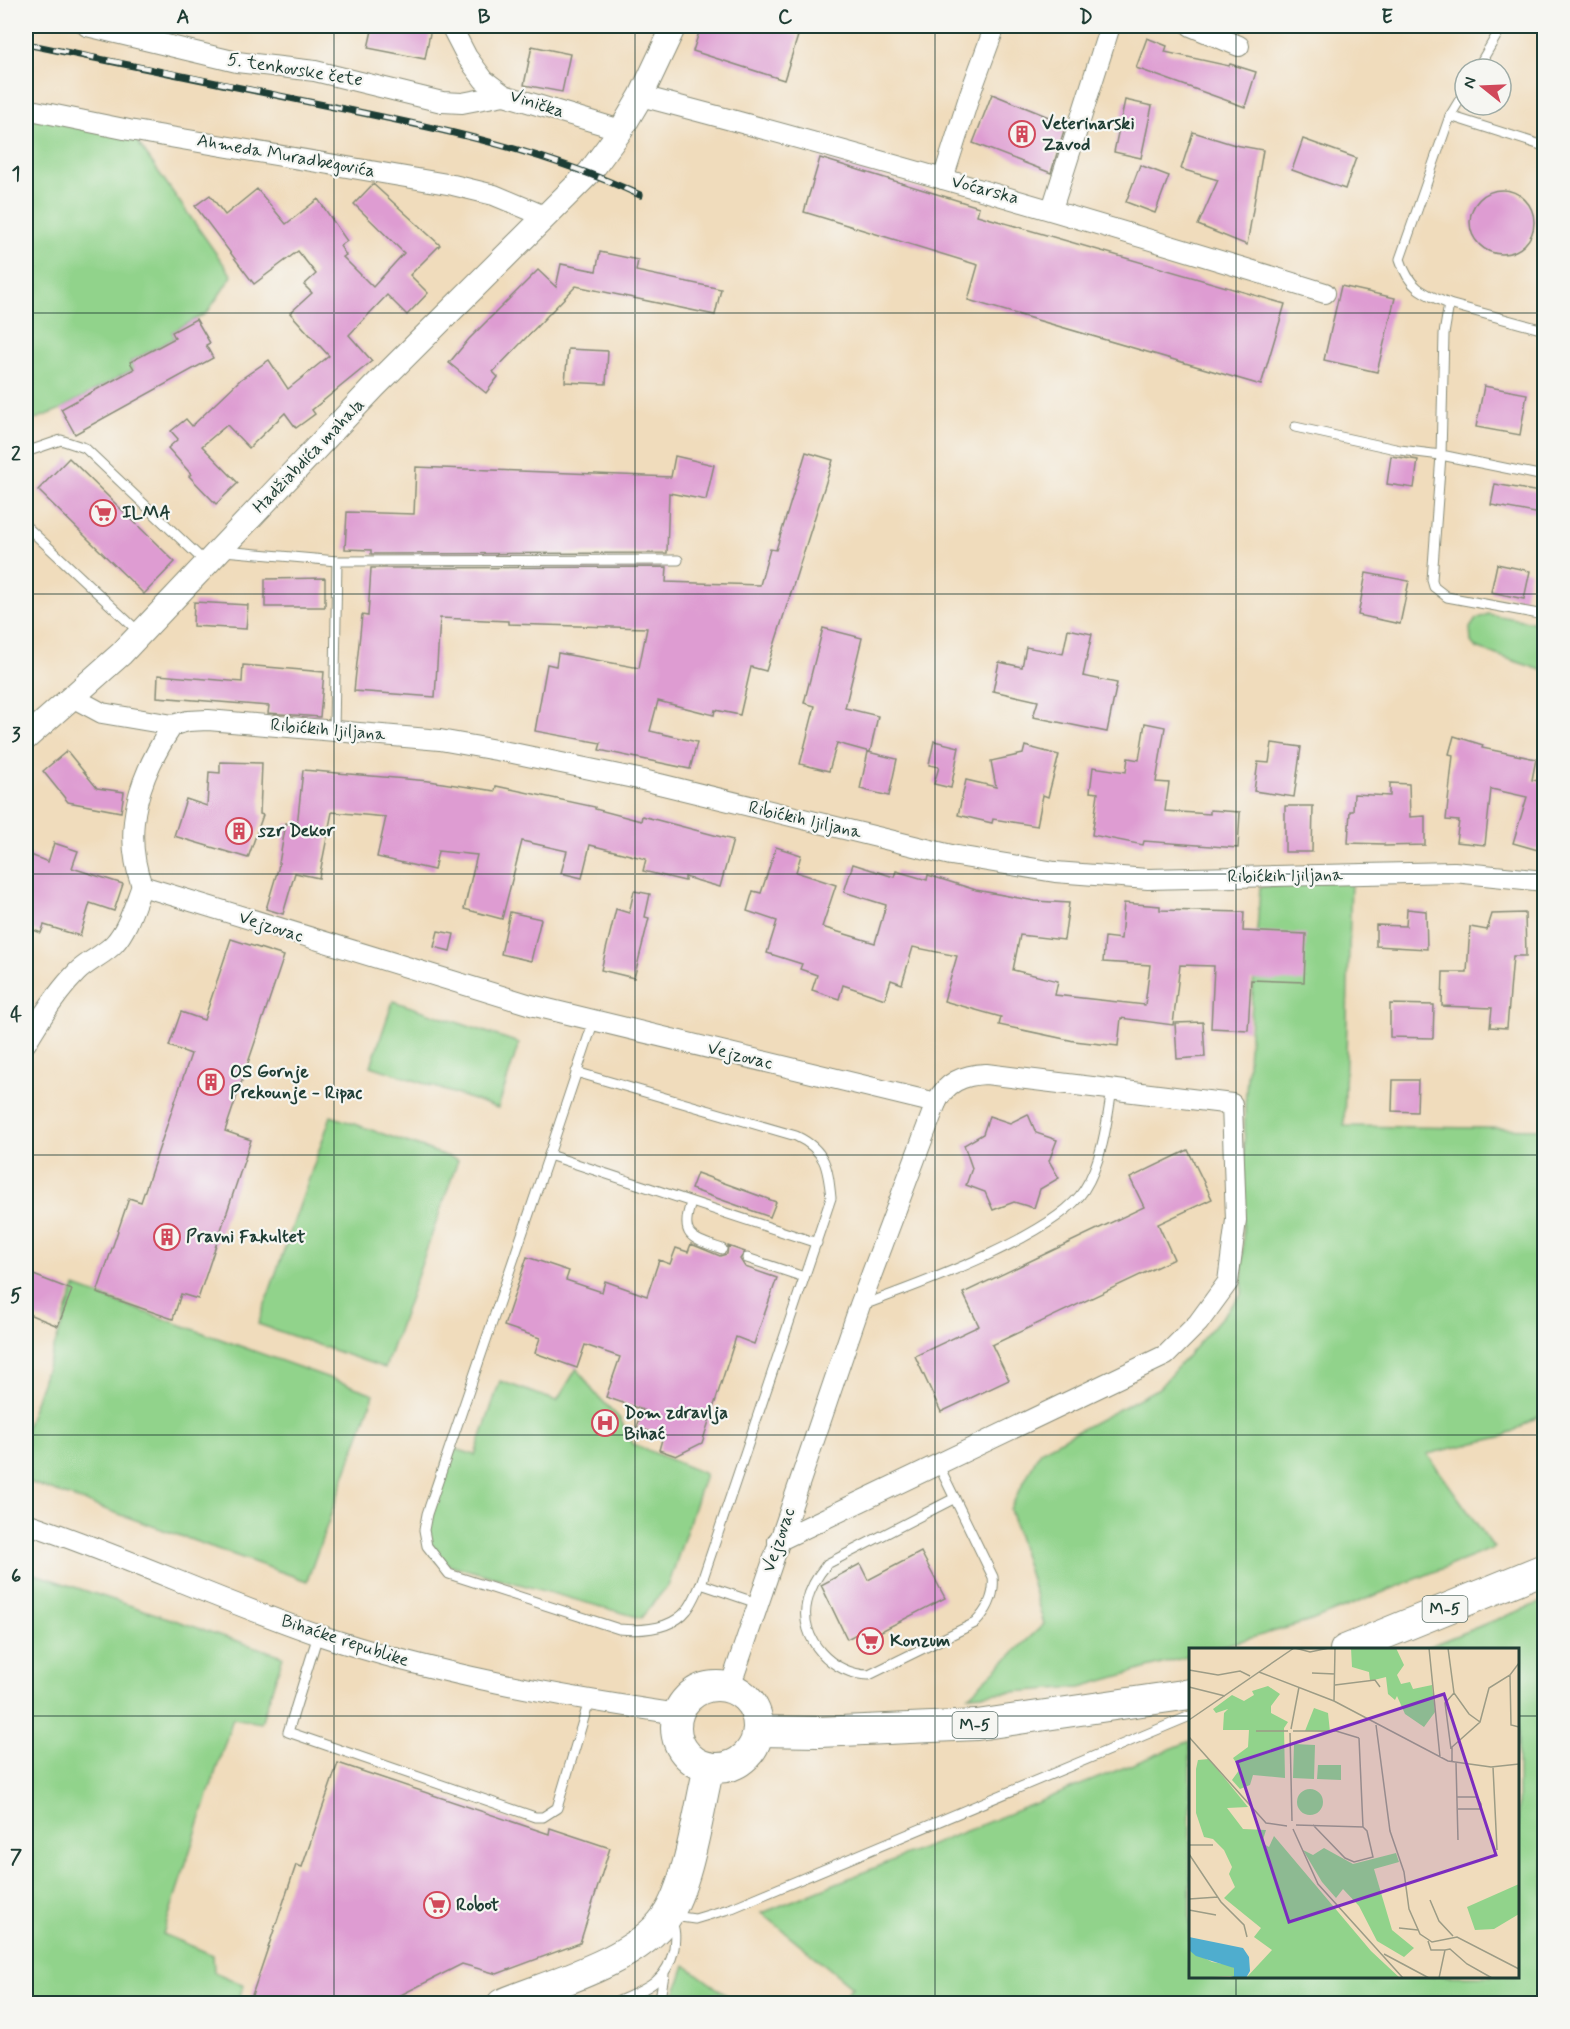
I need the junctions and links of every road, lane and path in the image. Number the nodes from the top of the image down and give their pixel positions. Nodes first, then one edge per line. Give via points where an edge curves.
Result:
1 (87, 26) edge
2 (451, 26) edge
3 (674, 26) edge
4 (995, 26) edge
5 (1110, 26) edge
6 (1191, 26) edge
7 (1502, 26) edge
8 (1239, 46) dead end
9 (1484, 57) edge
10 (504, 95) junction
11 (641, 96) junction
12 (26, 109) edge
13 (1453, 111) edge
14 (1450, 116) junction
15 (621, 130) junction
16 (1545, 146) edge
17 (943, 179) junction
18 (1052, 209) junction
19 (543, 216) junction
20 (1325, 293) dead end
21 (1449, 304) junction
22 (1545, 330) edge
23 (1295, 427) dead end
24 (26, 452) edge
25 (1441, 455) junction
26 (1545, 476) edge
27 (26, 526) edge
28 (213, 557) junction
29 (678, 560) dead end
30 (337, 561) junction
31 (1545, 615) edge
32 (141, 634) junction
33 (74, 698) junction
34 (173, 725) junction
35 (334, 731) junction
36 (26, 738) edge
37 (1545, 881) edge
38 (142, 886) junction
39 (594, 1020) junction
40 (26, 1043) edge
41 (576, 1072) junction
42 (1112, 1089) junction
43 (936, 1103) junction
44 (549, 1155) junction
45 (691, 1203) junction
46 (817, 1243) junction
47 (722, 1249) dead end
48 (747, 1258) dead end
49 (804, 1277) junction
50 (860, 1305) junction
51 (938, 1464) junction
52 (955, 1498) junction
53 (26, 1523) edge
54 (778, 1541) junction
55 (1545, 1569) edge
56 (701, 1584) junction
57 (757, 1603) junction
58 (318, 1635) junction
59 (1350, 1648) edge
60 (730, 1688) junction
61 (1189, 1694) edge
62 (589, 1701) junction
63 (678, 1714) junction
64 (1189, 1717) edge
65 (758, 1731) junction
66 (709, 1767) junction
67 (668, 1916) junction
68 (664, 1975) junction
69 (502, 2004) edge
70 (612, 2004) edge
71 (659, 2004) edge

1 - 10 street, 5. tenkovske čete via 237,62 315,71 442,102 462,103
2 - 10 street, Vinička via 484,80
3 - 11 street, Hadžiabdića mahala
4 - 17 street
5 - 18 street
6 - 8 street
7 - 9 lane
10 - 15 street, Vinička
11 - 15 street, Hadžiabdića mahala
11 - 17 street, Voćarska
12 - 19 street, Ahmeda Muradbegovića via 453,184 494,195
13 - 14 lane
14 - 16 lane
14 - 21 lane via 1400,259 1405,276 1415,288
15 - 19 street, Hadžiabdića mahala via 590,172
17 - 18 street, Voćarska
18 - 20 street, Voćarska
19 - 28 street, Hadžiabdića mahala
21 - 22 lane
21 - 25 lane via 1444,334
23 - 25 lane
24 - 28 lane via 61,440 85,448
25 - 26 lane
25 - 31 lane via 1434,587 1448,597
27 - 32 lane
28 - 30 lane
28 - 32 street, Hadžiabdića mahala
29 - 30 lane
30 - 35 lane
32 - 33 street, Hadžiabdića mahala
33 - 34 street, Ribićkih ljiljana via 102,713
33 - 36 street, Hadžiabdića mahala
34 - 35 street, Ribićkih ljiljana via 208,720
34 - 38 street via 158,749 135,807 131,834 134,864
35 - 37 street, Ribićkih ljiljana via 440,740 513,753 643,780 951,855 1055,872 1148,879 1454,872
38 - 39 street, Vejzovac via 391,964
38 - 40 street via 126,927 113,946 75,974
39 - 41 lane
39 - 43 street, Vejzovac
41 - 44 lane
41 - 46 lane via 813,1144 823,1158 831,1198
42 - 43 street via 972,1075 943,1090
42 - 50 lane via 1105,1134 1084,1190 1070,1207 1033,1232 943,1276
42 - 51 street via 1232,1104 1236,1220 1228,1282 1198,1323 1166,1355
43 - 50 street, Vejzovac
44 - 45 lane
44 - 56 lane via 427,1514 427,1546 449,1574 619,1629 640,1631 673,1621 687,1610
45 - 46 lane
45 - 47 lane via 685,1223 688,1232 694,1239
46 - 49 lane
48 - 49 lane
49 - 56 lane
50 - 54 street, Vejzovac
51 - 52 lane
51 - 54 street
52 - 52 lane via 993,1577 994,1588 984,1613 975,1623 868,1675 853,1675 840,1669 815,1645 808,1626 807,1599 816,1578 826,1564
53 - 58 street, Bihaćke republike
54 - 57 street, Vejzovac
55 - 59 main road, M-5
56 - 57 lane
57 - 60 street, Vejzovac
58 - 62 street, Bihaćke republike via 453,1673
58 - 62 lane via 288,1732 535,1817 543,1817 557,1808
60 - 63 main road via 717,1685 693,1693
60 - 65 main road via 752,1704
61 - 65 main road, M-5 via 977,1725
62 - 63 street, Bihaćke republike
63 - 66 main road via 678,1742 696,1762
64 - 67 lane via 732,1908 695,1919
65 - 66 main road via 747,1756 729,1766
66 - 67 main road via 685,1871
67 - 68 lane via 676,1938
67 - 69 main road via 626,1953
68 - 70 lane via 644,1990
68 - 71 lane

